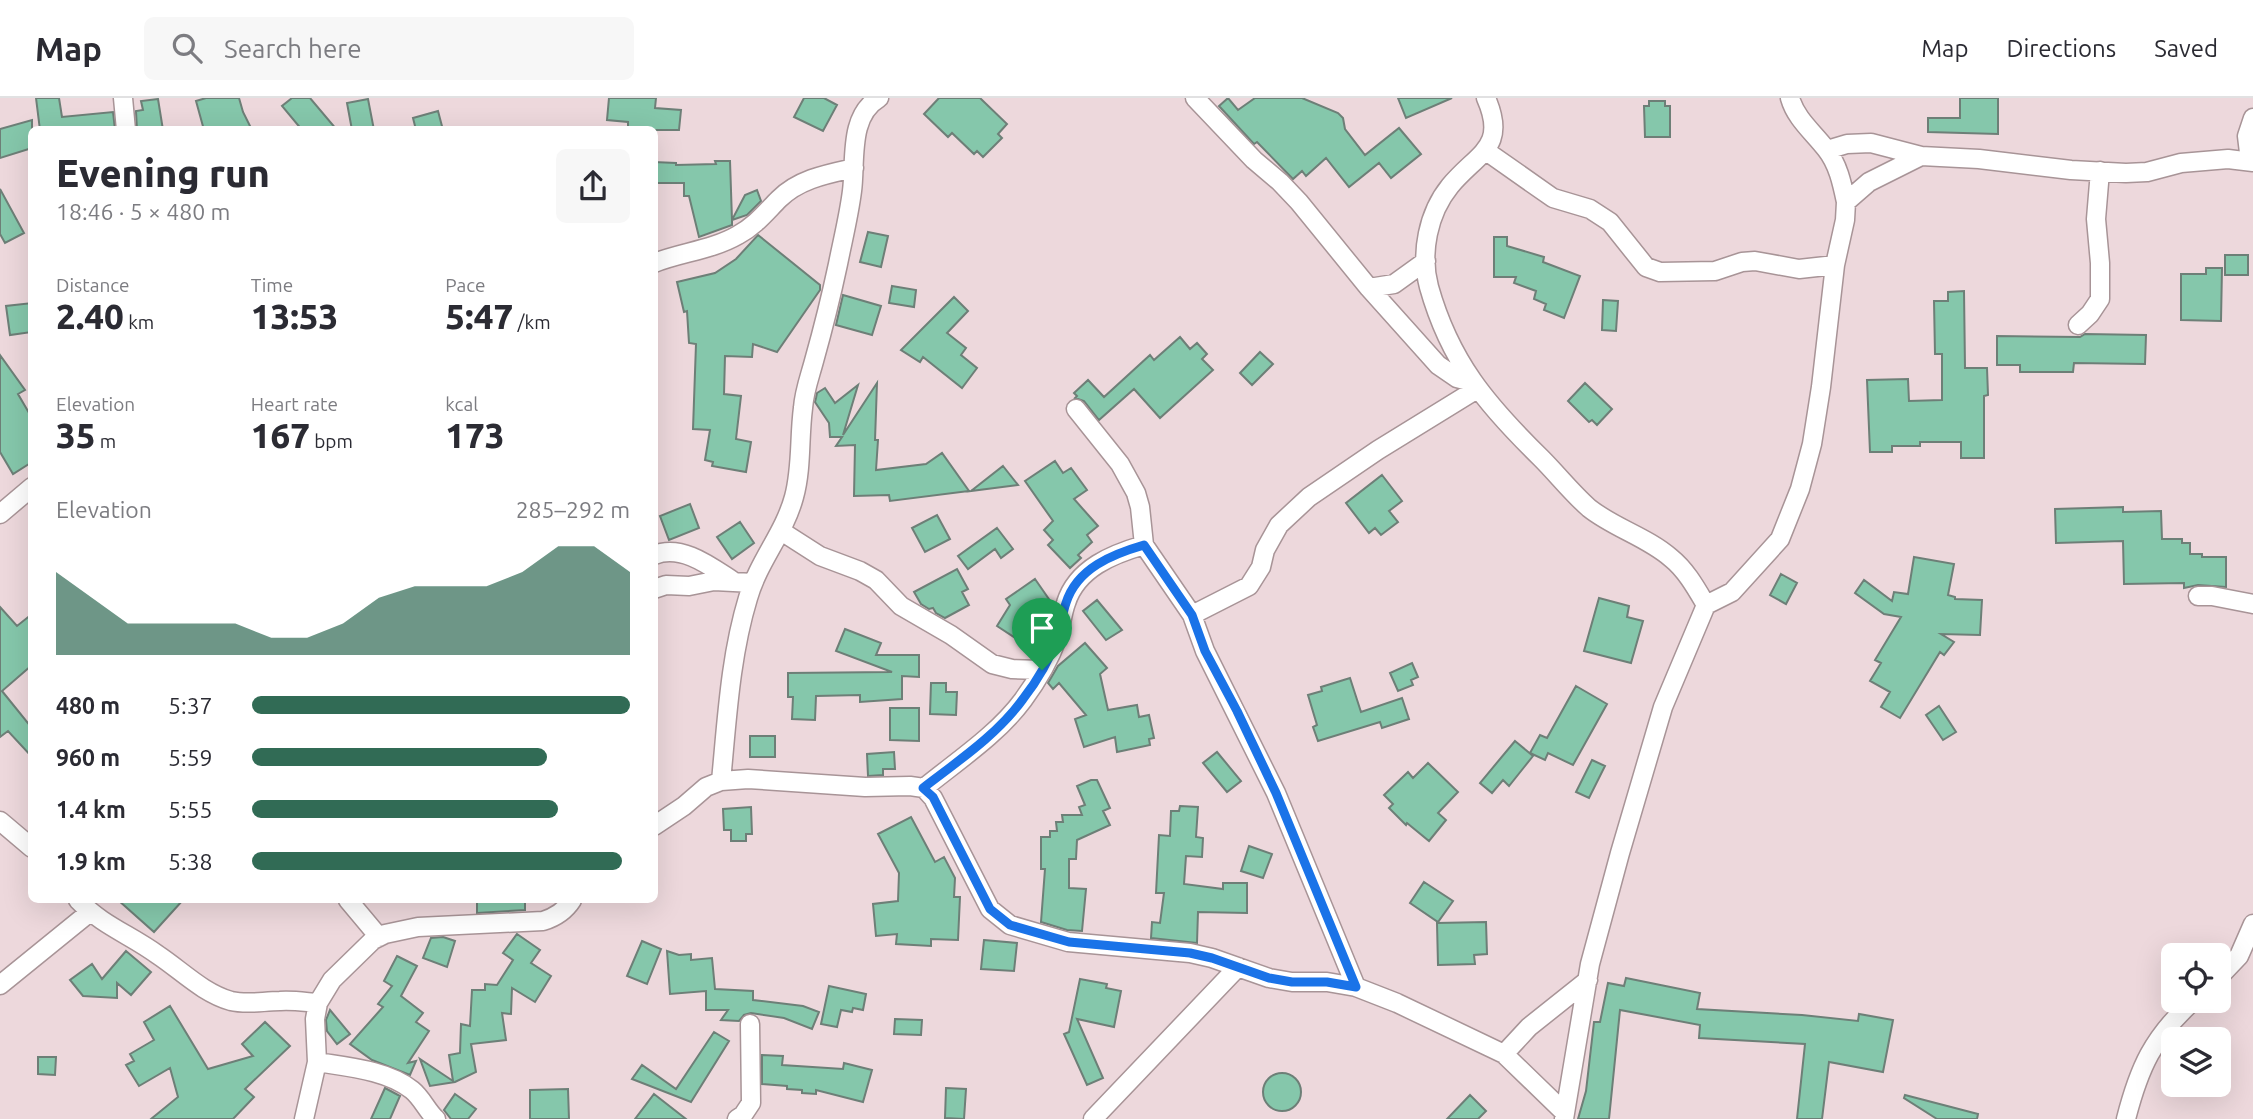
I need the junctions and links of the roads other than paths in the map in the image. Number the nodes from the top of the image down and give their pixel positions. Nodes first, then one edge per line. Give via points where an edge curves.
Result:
1 (124, 98) edge
2 (879, 98) edge
3 (1195, 98) edge
4 (1486, 98) edge
5 (1790, 98) edge
6 (2253, 118) edge
7 (126, 126) edge
8 (1827, 150) junction
9 (1486, 151) junction
10 (1921, 156) junction
11 (2252, 162) edge
12 (854, 168) junction
13 (2100, 171) junction
14 (1846, 202) junction
15 (658, 261) edge
16 (1426, 261) junction
17 (1835, 265) junction
18 (1369, 288) junction
19 (2078, 325) dead end
20 (1475, 386) junction
21 (1076, 409) dead end
22 (28, 490) edge
23 (0, 514) edge
24 (781, 531) junction
25 (1144, 545) junction
26 (658, 554) edge
27 (733, 580) junction
28 (753, 583) junction
29 (658, 587) edge
30 (2198, 596) dead end
31 (2253, 604) edge
32 (1706, 605) junction
33 (1192, 615) junction
34 (1042, 670) junction
35 (721, 781) junction
36 (923, 788) junction
37 (0, 821) edge
38 (658, 823) edge
39 (28, 845) edge
40 (351, 903) edge
41 (570, 903) edge
42 (84, 906) edge
43 (2253, 924) edge
44 (379, 937) junction
45 (2246, 957) edge
46 (1238, 967) junction
47 (2231, 968) edge
48 (1588, 980) junction
49 (0, 985) edge
50 (1356, 987) junction
51 (318, 1003) junction
52 (2180, 1013) edge
53 (750, 1024) dead end
54 (1504, 1054) junction
55 (317, 1062) junction
56 (1565, 1116) edge
57 (304, 1119) edge
58 (436, 1119) edge
59 (737, 1119) edge
60 (1093, 1119) edge
61 (2126, 1119) edge

1 - 7 street
2 - 12 street via 862,120 854,146
3 - 18 street via 1280,182
4 - 9 street via 1494,117
5 - 8 street via 1793,109
6 - 11 street via 2247,136
8 - 10 street via 1871,143
8 - 14 street via 1837,167
9 - 16 street via 1441,197 1431,218
9 - 17 street via 1553,198 1590,209 1610,222 1646,267 1660,272 1714,271 1755,261 1799,269
10 - 13 street
10 - 14 street via 1870,182
11 - 13 street via 2228,159 2180,163 2147,172
12 - 15 street via 816,176 797,186 737,236
12 - 24 street via 833,289 803,406 795,492
13 - 19 street via 2096,219 2099,299
14 - 17 street
16 - 18 street via 1394,284
16 - 20 street via 1445,332
17 - 32 street via 1812,444 1790,516 1780,539 1755,568 1732,592
18 - 20 street via 1438,365
20 - 32 street via 1511,430 1590,508 1672,558
20 - 33 street via 1309,497 1279,525 1249,586
21 - 25 street via 1120,464 1136,493
22 - 23 street
24 - 28 street
24 - 34 street via 876,580 901,606 992,664
25 - 33 street
25 - 34 street via 1109,556 1074,585
26 - 27 street via 684,554
27 - 28 street
27 - 29 street
28 - 35 street via 732,675
30 - 31 street
32 - 48 street via 1663,707
33 - 50 street via 1205,651 1276,793
34 - 36 street via 1008,719
35 - 36 street
35 - 38 street
36 - 46 street via 933,797 990,909 1010,925 1069,942 1190,953
37 - 39 street
40 - 44 street
41 - 44 street via 543,921 418,928
42 - 49 street
42 - 51 street via 196,983 229,1000
43 - 45 street
44 - 51 street via 354,956
45 - 47 street
46 - 50 street via 1292,982
46 - 60 street
48 - 54 street via 1529,1027
48 - 56 street
50 - 54 street
51 - 55 street
52 - 61 street via 2148,1053
53 - 59 street via 751,1102
54 - 56 street
55 - 57 street
55 - 58 street via 401,1083 414,1091

